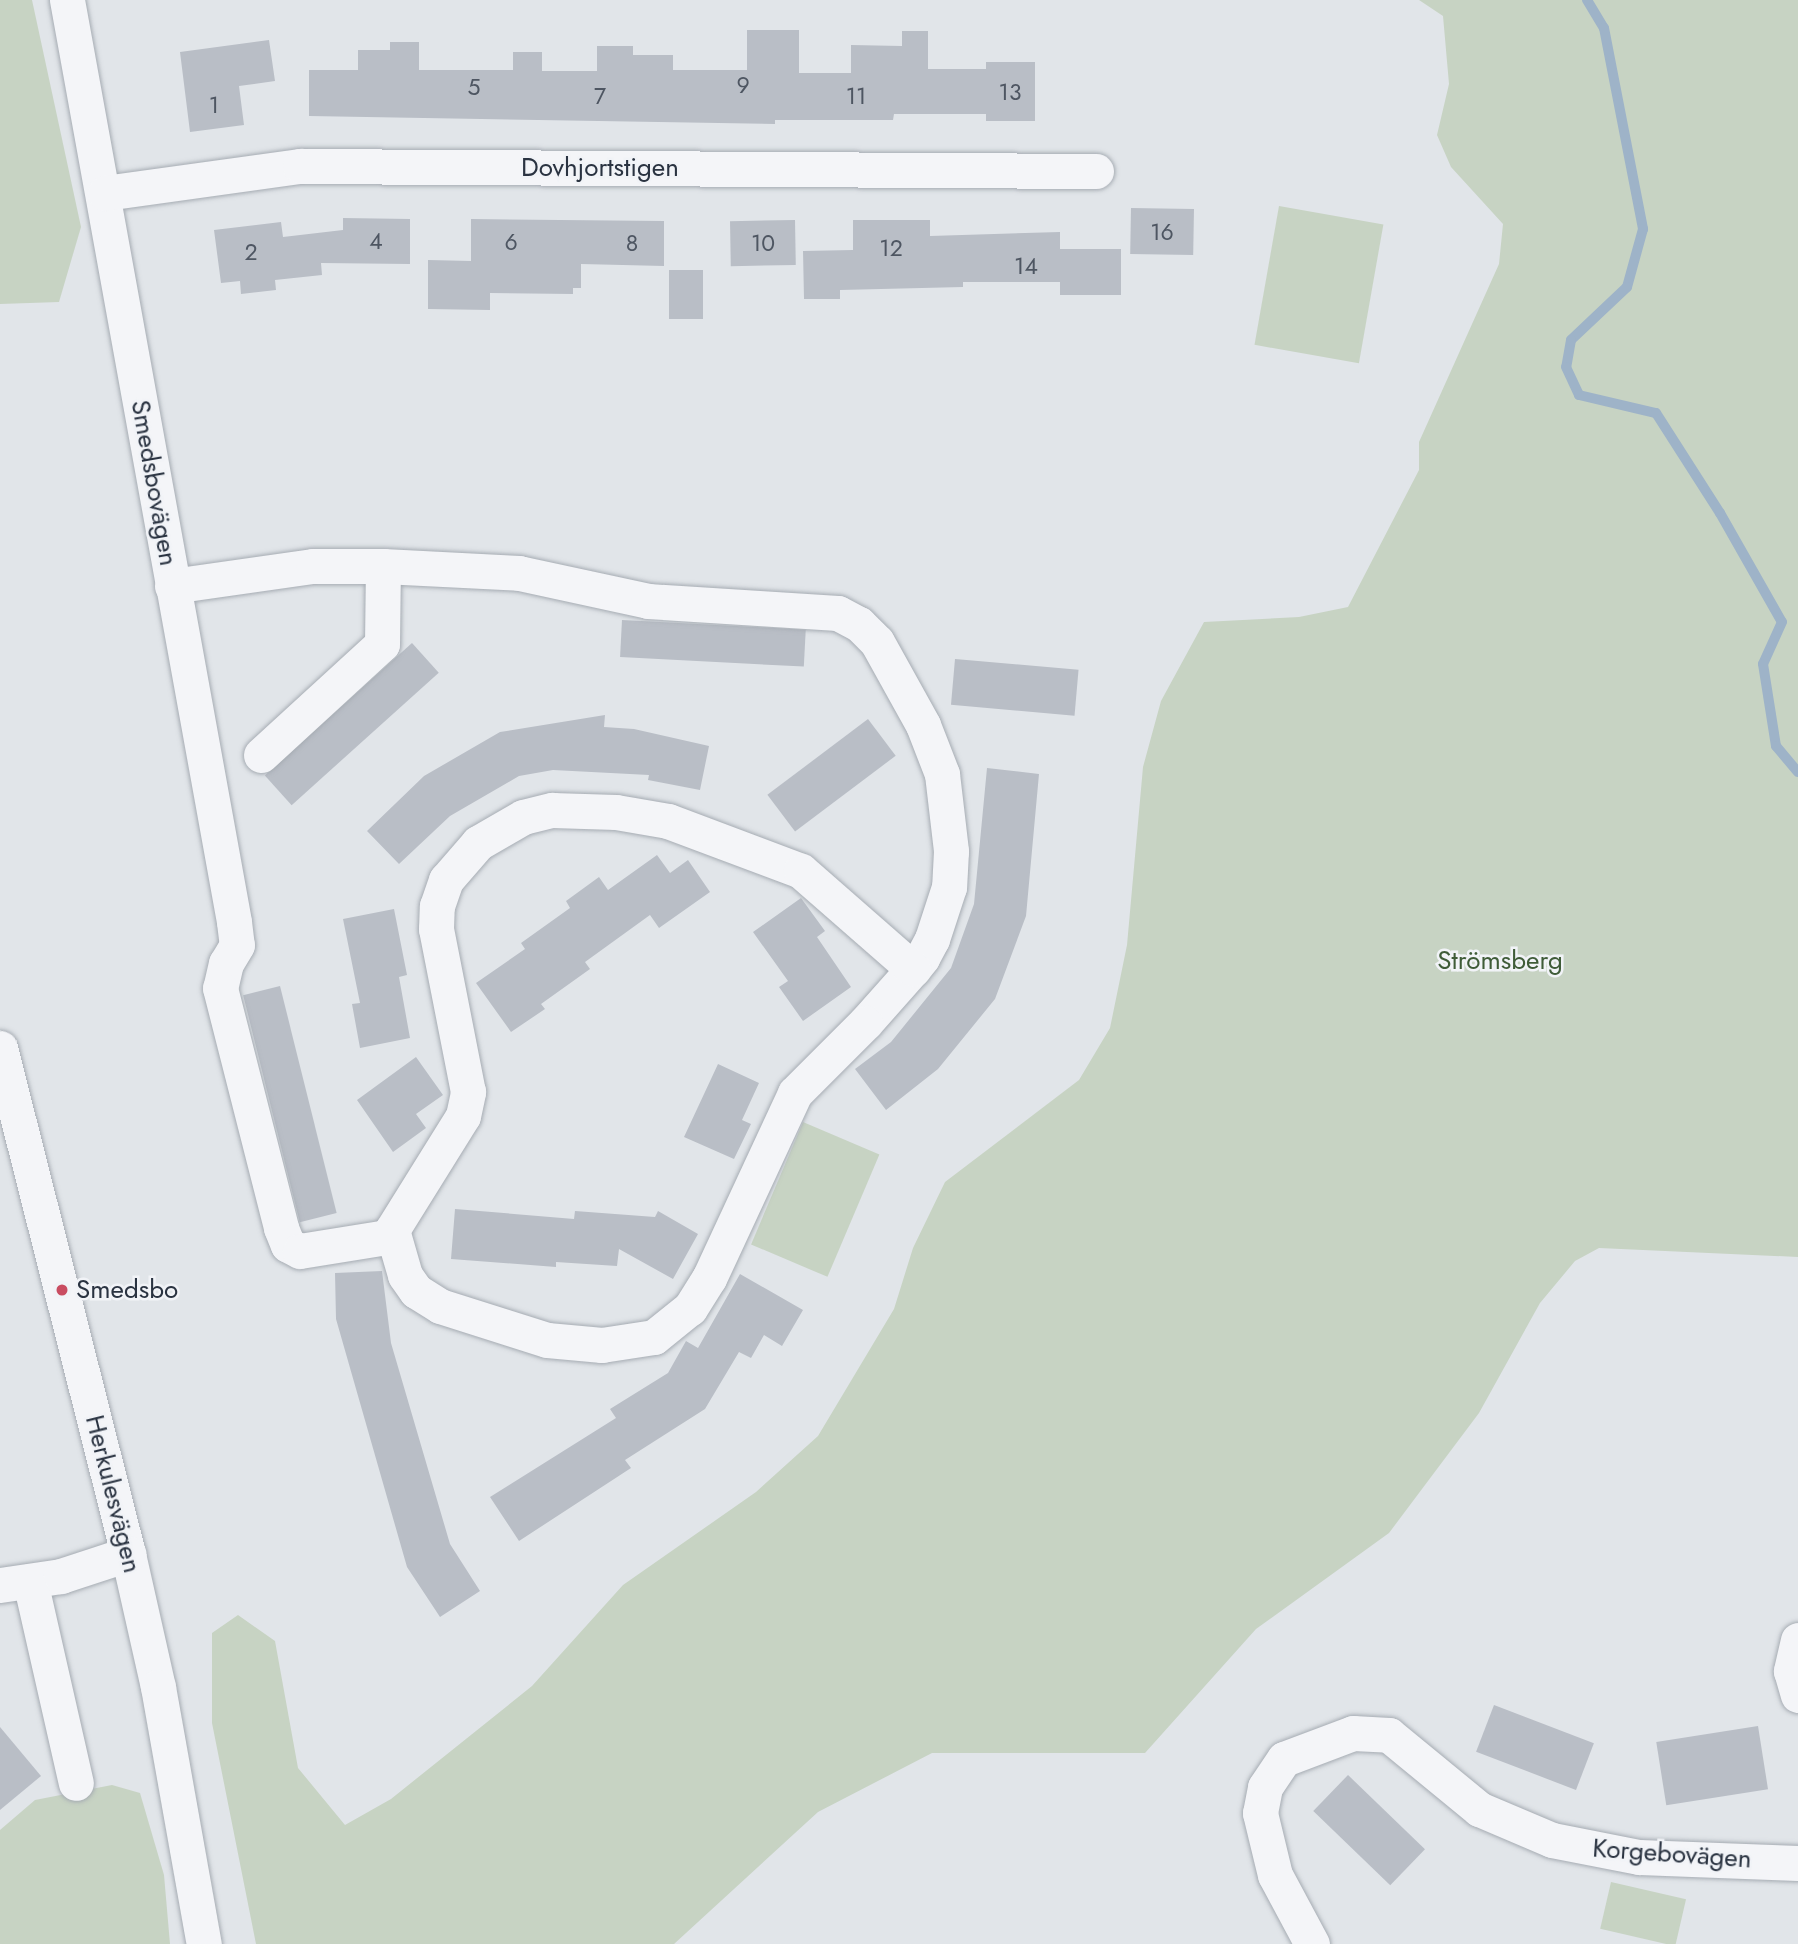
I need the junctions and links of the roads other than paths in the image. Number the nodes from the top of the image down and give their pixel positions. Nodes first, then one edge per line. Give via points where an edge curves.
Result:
1 (67, 0) edge
2 (1096, 171) dead end
3 (105, 193) junction
4 (383, 566) junction
5 (173, 586) junction
6 (261, 755) dead end
7 (913, 969) junction
8 (0, 1048) edge
9 (393, 1236) junction
10 (128, 1555) junction
11 (9, 1583) edge
12 (1798, 1640) edge
13 (1798, 1695) edge
14 (76, 1783) dead end
15 (1798, 1863) edge
16 (204, 1944) edge
17 (1312, 1944) edge

1 - 3 street, Smedsbovägen
2 - 3 street, Dovhjortstigen via 300,166
3 - 5 street, Smedsbovägen
4 - 5 street via 313,566
4 - 6 street via 382,644
4 - 7 street via 519,573 649,601 809,608 838,613 859,624 877,642 923,725 942,774 949,812 951,851 943,910
5 - 9 street, Smedsbovägen via 237,945 221,979 222,999 288,1245 300,1251 320,1251
7 - 9 street via 795,1093 709,1278 681,1317 654,1337 603,1345 547,1340 440,1306 416,1291 405,1275
7 - 9 street via 813,878 744,846 668,821 578,809 552,810 499,829 460,860 437,906 436,929 468,1092 453,1136 401,1211
8 - 10 street, Herkulesvägen
10 - 11 street
10 - 16 street, Herkulesvägen via 171,1755
11 - 14 street
12 - 13 street via 1791,1671
15 - 17 street, Korgebovägen via 1639,1857 1552,1840 1479,1809 1389,1735 1353,1733 1284,1759 1265,1787 1260,1813 1275,1875

